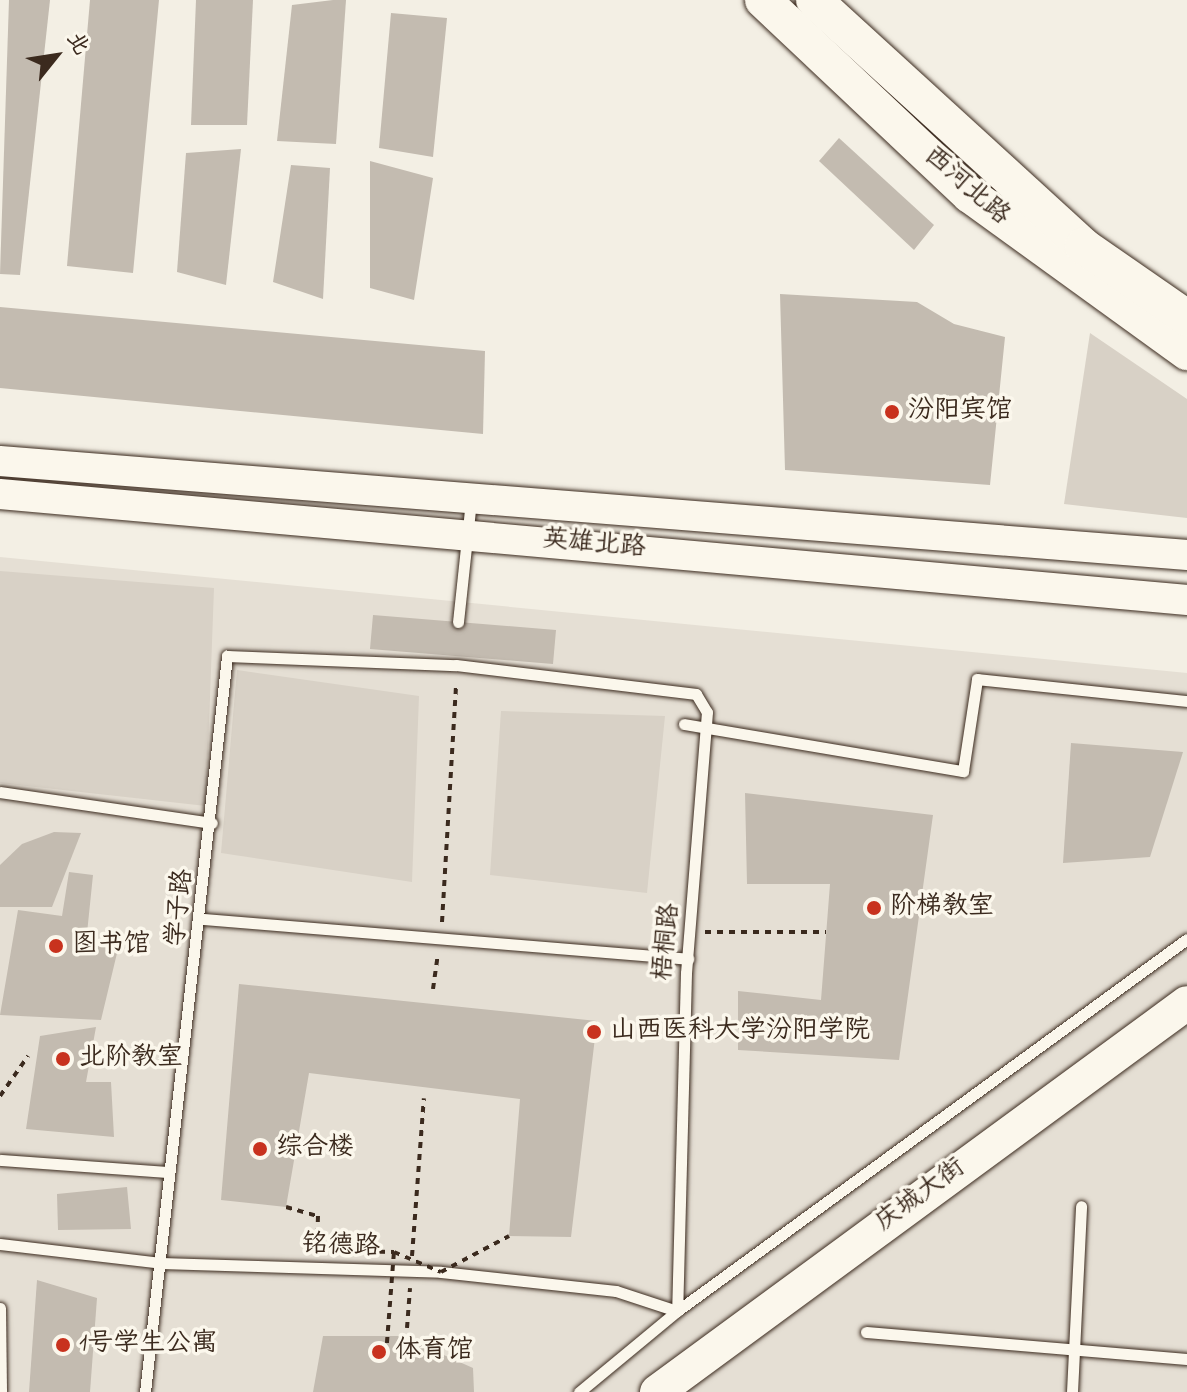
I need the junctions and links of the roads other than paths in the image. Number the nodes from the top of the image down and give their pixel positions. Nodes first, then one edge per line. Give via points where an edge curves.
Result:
1 (763, 0) edge
2 (814, 0) edge
3 (1187, 318) edge
4 (1187, 352) edge
5 (0, 461) edge
6 (0, 494) edge
7 (471, 495) junction
8 (467, 534) junction
9 (1187, 555) edge
10 (1187, 600) edge
11 (458, 622) dead end
12 (456, 665) joint
13 (1187, 701) edge
14 (684, 724) dead end
15 (706, 728) junction
16 (0, 792) edge
17 (212, 823) junction
18 (203, 919) junction
19 (1187, 939) edge
20 (688, 959) junction
21 (1187, 1003) edge
22 (0, 1160) edge
23 (169, 1172) junction
24 (1081, 1206) dead end
25 (0, 1244) edge
26 (161, 1263) junction
27 (0, 1308) edge
28 (677, 1311) junction
29 (866, 1332) dead end
30 (1074, 1350) junction
31 (1187, 1359) edge
32 (1, 1392) edge
33 (145, 1392) edge
34 (579, 1392) edge
35 (657, 1392) edge
36 (1072, 1392) edge

1 - 4 highway, 西河北路 via 970,195
2 - 3 highway, 西河北路 via 1083,246
5 - 7 main road, 英雄北路
6 - 8 main road, 英雄北路
7 - 8 lane
7 - 9 main road, 英雄北路
8 - 10 main road, 英雄北路
8 - 11 lane
12 - 15 lane, 梧桐路 via 696,694
12 - 17 lane, 学子路 via 227,656
13 - 15 lane via 977,679 963,771
14 - 15 lane
15 - 20 lane, 梧桐路
16 - 17 lane
17 - 18 lane, 学子路
18 - 20 lane via 439,944
18 - 23 lane, 学子路
19 - 28 lane
20 - 28 lane, 梧桐路
21 - 35 main road, 庆城大街
22 - 23 lane
23 - 26 lane, 学子路
24 - 30 lane
25 - 26 lane, 铭德路
26 - 28 lane, 铭德路 via 441,1272 616,1291
26 - 33 lane, 学子路
27 - 32 lane
28 - 34 lane
29 - 30 lane
30 - 31 lane
30 - 36 lane

